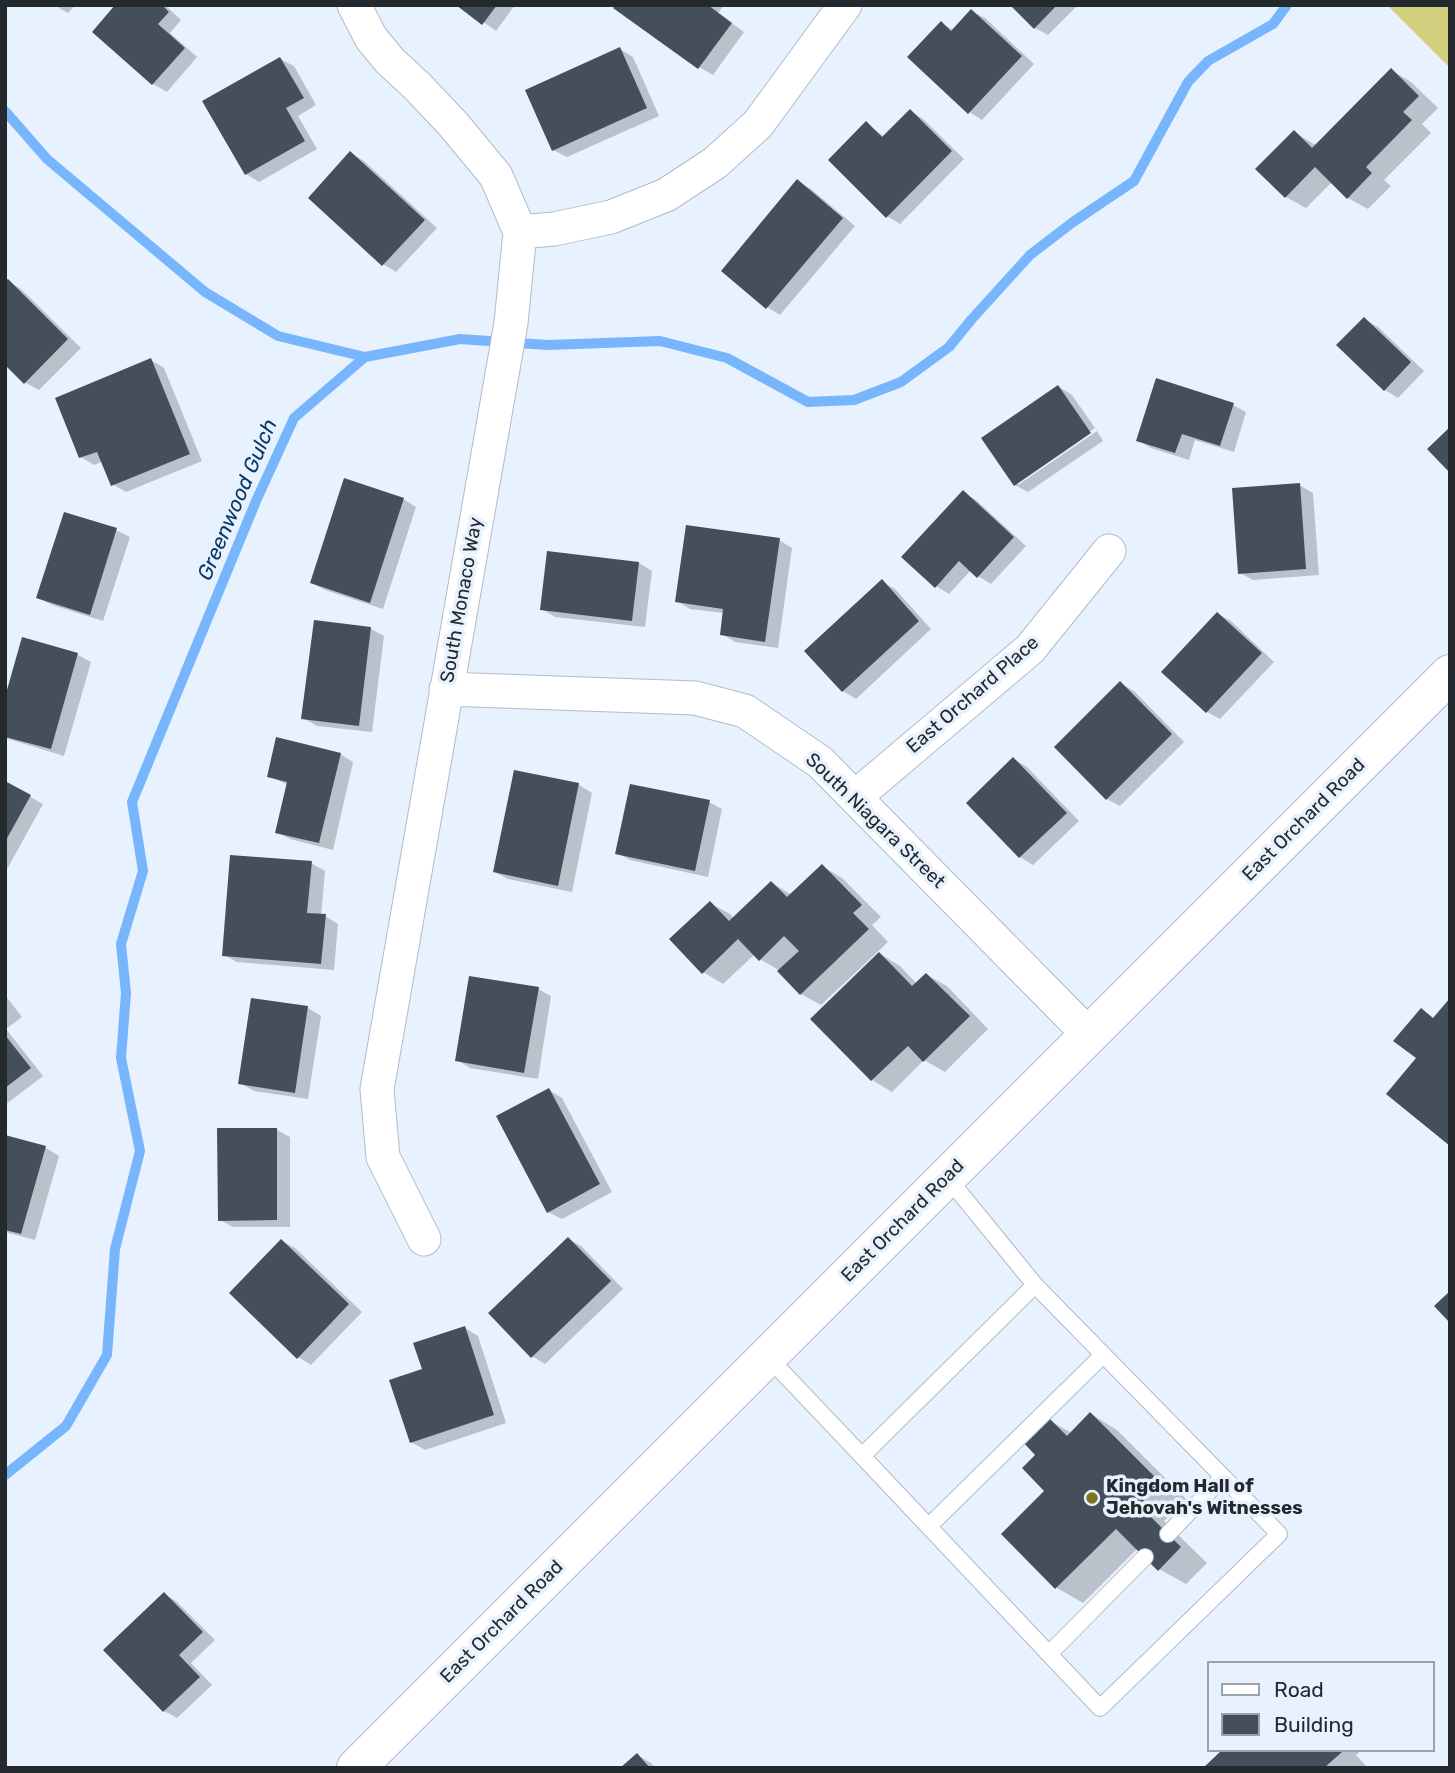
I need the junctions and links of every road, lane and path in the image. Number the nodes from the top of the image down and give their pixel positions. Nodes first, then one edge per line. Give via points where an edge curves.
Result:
1 (354, 5) edge
2 (845, 5) edge
3 (520, 232) junction
4 (1109, 551) dead end
5 (1450, 674) edge
6 (446, 690) junction
7 (855, 797) junction
8 (1089, 1035) junction
9 (947, 1177) junction
10 (424, 1239) dead end
11 (1035, 1286) junction
12 (1103, 1355) junction
13 (768, 1356) junction
14 (862, 1456) junction
15 (1223, 1477) junction
16 (929, 1526) junction
17 (1168, 1534) dead end
18 (1145, 1557) dead end
19 (1049, 1654) junction
20 (356, 1768) edge

1 - 3 street, South Monaco Way via 370,38 496,176
2 - 3 street via 758,124 715,163 666,195 611,217
3 - 6 street, South Monaco Way via 511,324
4 - 7 street, East Orchard Place via 1030,649
5 - 8 main road, East Orchard Road
6 - 7 street, South Niagara Street via 695,698 745,711 820,762
6 - 10 street, South Monaco Way via 377,1089 383,1157
7 - 8 street, South Niagara Street
8 - 9 main road, East Orchard Road
9 - 11 lane
9 - 13 main road, East Orchard Road
11 - 12 lane
11 - 14 lane
12 - 15 lane
12 - 16 lane
13 - 14 lane
13 - 20 main road, East Orchard Road
14 - 16 lane
15 - 17 lane
15 - 19 lane via 1279,1534 1100,1708
16 - 19 lane
18 - 19 lane

